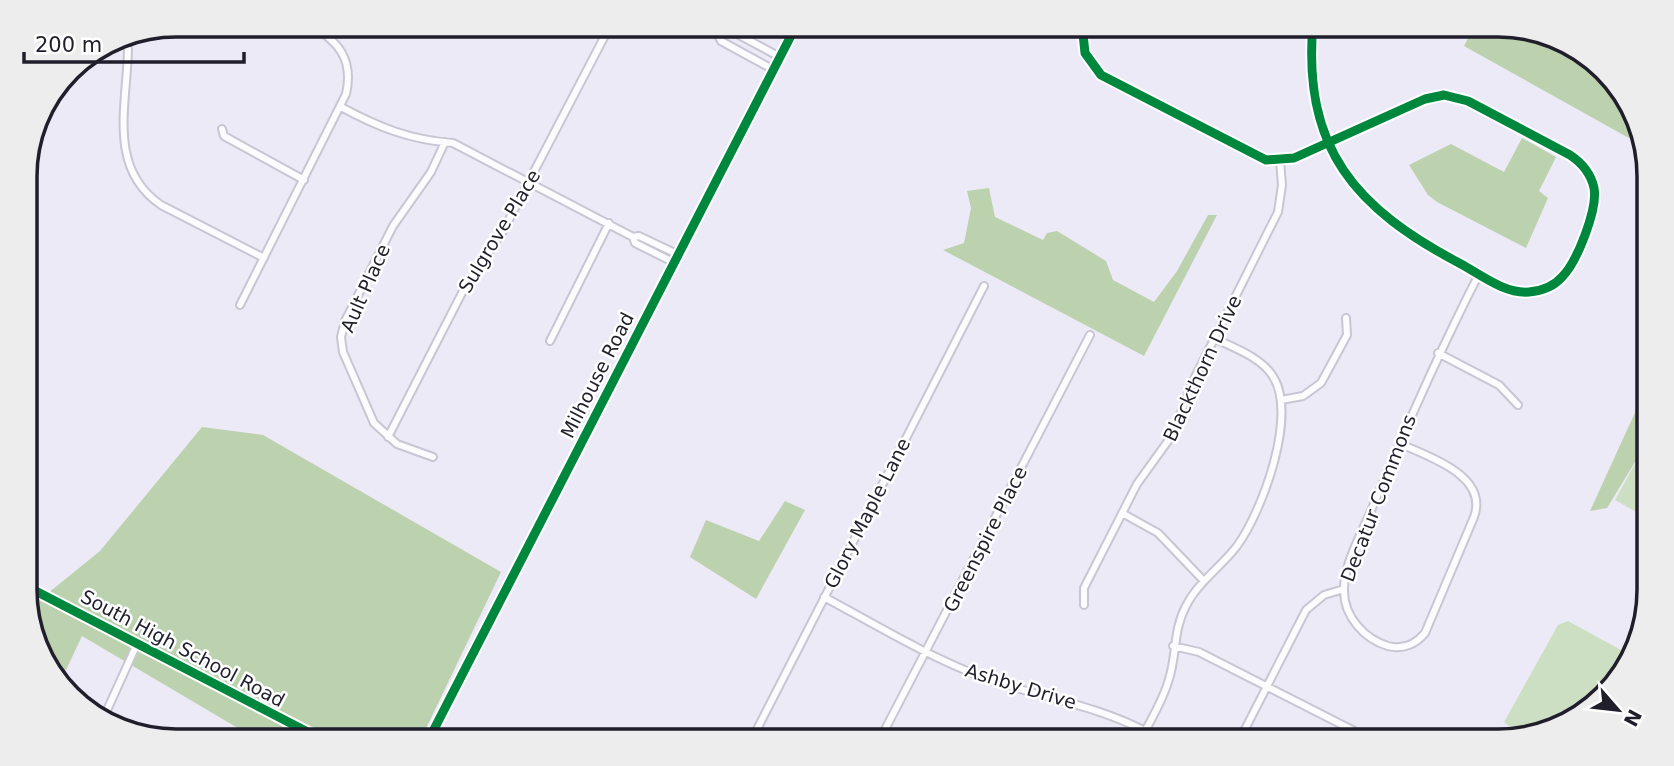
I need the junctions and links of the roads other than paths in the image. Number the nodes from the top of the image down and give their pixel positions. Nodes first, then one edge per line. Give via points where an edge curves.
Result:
1 (329, 37) edge
2 (604, 37) edge
3 (718, 37) edge
4 (743, 37) edge
5 (790, 37) edge
6 (1083, 37) edge
7 (1312, 37) edge
8 (126, 46) edge
9 (780, 57) junction
10 (774, 70) junction
11 (341, 107) junction
12 (222, 129) dead end
13 (445, 142) junction
14 (1329, 142) junction
15 (1280, 160) junction
16 (304, 180) junction
17 (530, 181) junction
18 (609, 223) junction
19 (264, 258) junction
20 (677, 259) junction
21 (1479, 274) junction
22 (984, 286) dead end
23 (240, 305) dead end
24 (1346, 318) dead end
25 (1090, 335) dead end
26 (1214, 338) junction
27 (550, 341) dead end
28 (1438, 353) junction
29 (1281, 400) junction
30 (1518, 405) dead end
31 (388, 437) junction
32 (1399, 443) junction
33 (433, 457) dead end
34 (1122, 513) junction
35 (1204, 581) junction
36 (1344, 589) junction
37 (37, 592) edge
38 (824, 597) junction
39 (1084, 605) dead end
40 (137, 644) junction
41 (1173, 646) junction
42 (926, 652) junction
43 (1266, 686) junction
44 (109, 712) edge
45 (301, 729) edge
46 (434, 729) edge
47 (757, 729) edge
48 (885, 729) edge
49 (1141, 729) edge
50 (1146, 729) edge
51 (1245, 729) edge
52 (1350, 729) edge

1 - 11 street via 348,63 349,84
2 - 17 street, Sulgrove Place
3 - 10 street
4 - 9 street
5 - 9 street, Milhouse Road
6 - 15 street via 1085,53 1105,78 1253,155
7 - 14 street via 1315,100
8 - 19 street via 124,151 130,172 145,195
9 - 10 street, Milhouse Road
10 - 20 street, Milhouse Road
11 - 13 street via 383,129
11 - 16 street
12 - 16 street via 224,136 244,149
13 - 17 street
13 - 31 street, Ault Place via 431,172 393,226 341,337 360,394 374,423
14 - 15 street
14 - 21 street via 1347,176 1380,214 1408,236
14 - 21 street via 1431,97 1453,96 1574,158 1591,179 1595,195 1592,215 1568,270 1543,289 1515,291
15 - 26 street, Blackthorn Drive via 1278,212
16 - 19 street
17 - 18 street
17 - 31 street, Sulgrove Place via 465,287
18 - 20 street via 633,237 635,243
18 - 27 street
19 - 23 street
20 - 46 street, Milhouse Road
21 - 28 street, Decatur Commons
22 - 38 street, Glory Maple Lane
24 - 29 street via 1347,335 1321,383 1303,396
25 - 42 street, Greenspire Place
26 - 29 street via 1265,367 1277,383
26 - 34 street, Blackthorn Drive via 1173,434
28 - 30 street via 1499,385
28 - 32 street, Decatur Commons
29 - 35 street via 1276,453 1262,499 1238,545
31 - 33 street
32 - 36 street, Decatur Commons via 1354,552
32 - 36 street via 1465,478 1476,496 1474,517 1429,627 1412,644 1392,647 1369,636 1350,614
34 - 35 street via 1158,533
34 - 39 street, Blackthorn Drive via 1084,588
35 - 41 street via 1185,607
36 - 43 street, Decatur Commons via 1324,595 1306,610
37 - 40 street, South High School Road
38 - 42 street, Ashby Drive
38 - 47 street, Glory Maple Lane
40 - 44 street
40 - 45 street, South High School Road
41 - 43 street via 1199,652
41 - 50 street via 1170,676
42 - 48 street, Greenspire Place
42 - 49 street, Ashby Drive via 992,680 1101,710
43 - 51 street, Decatur Commons
43 - 52 street

